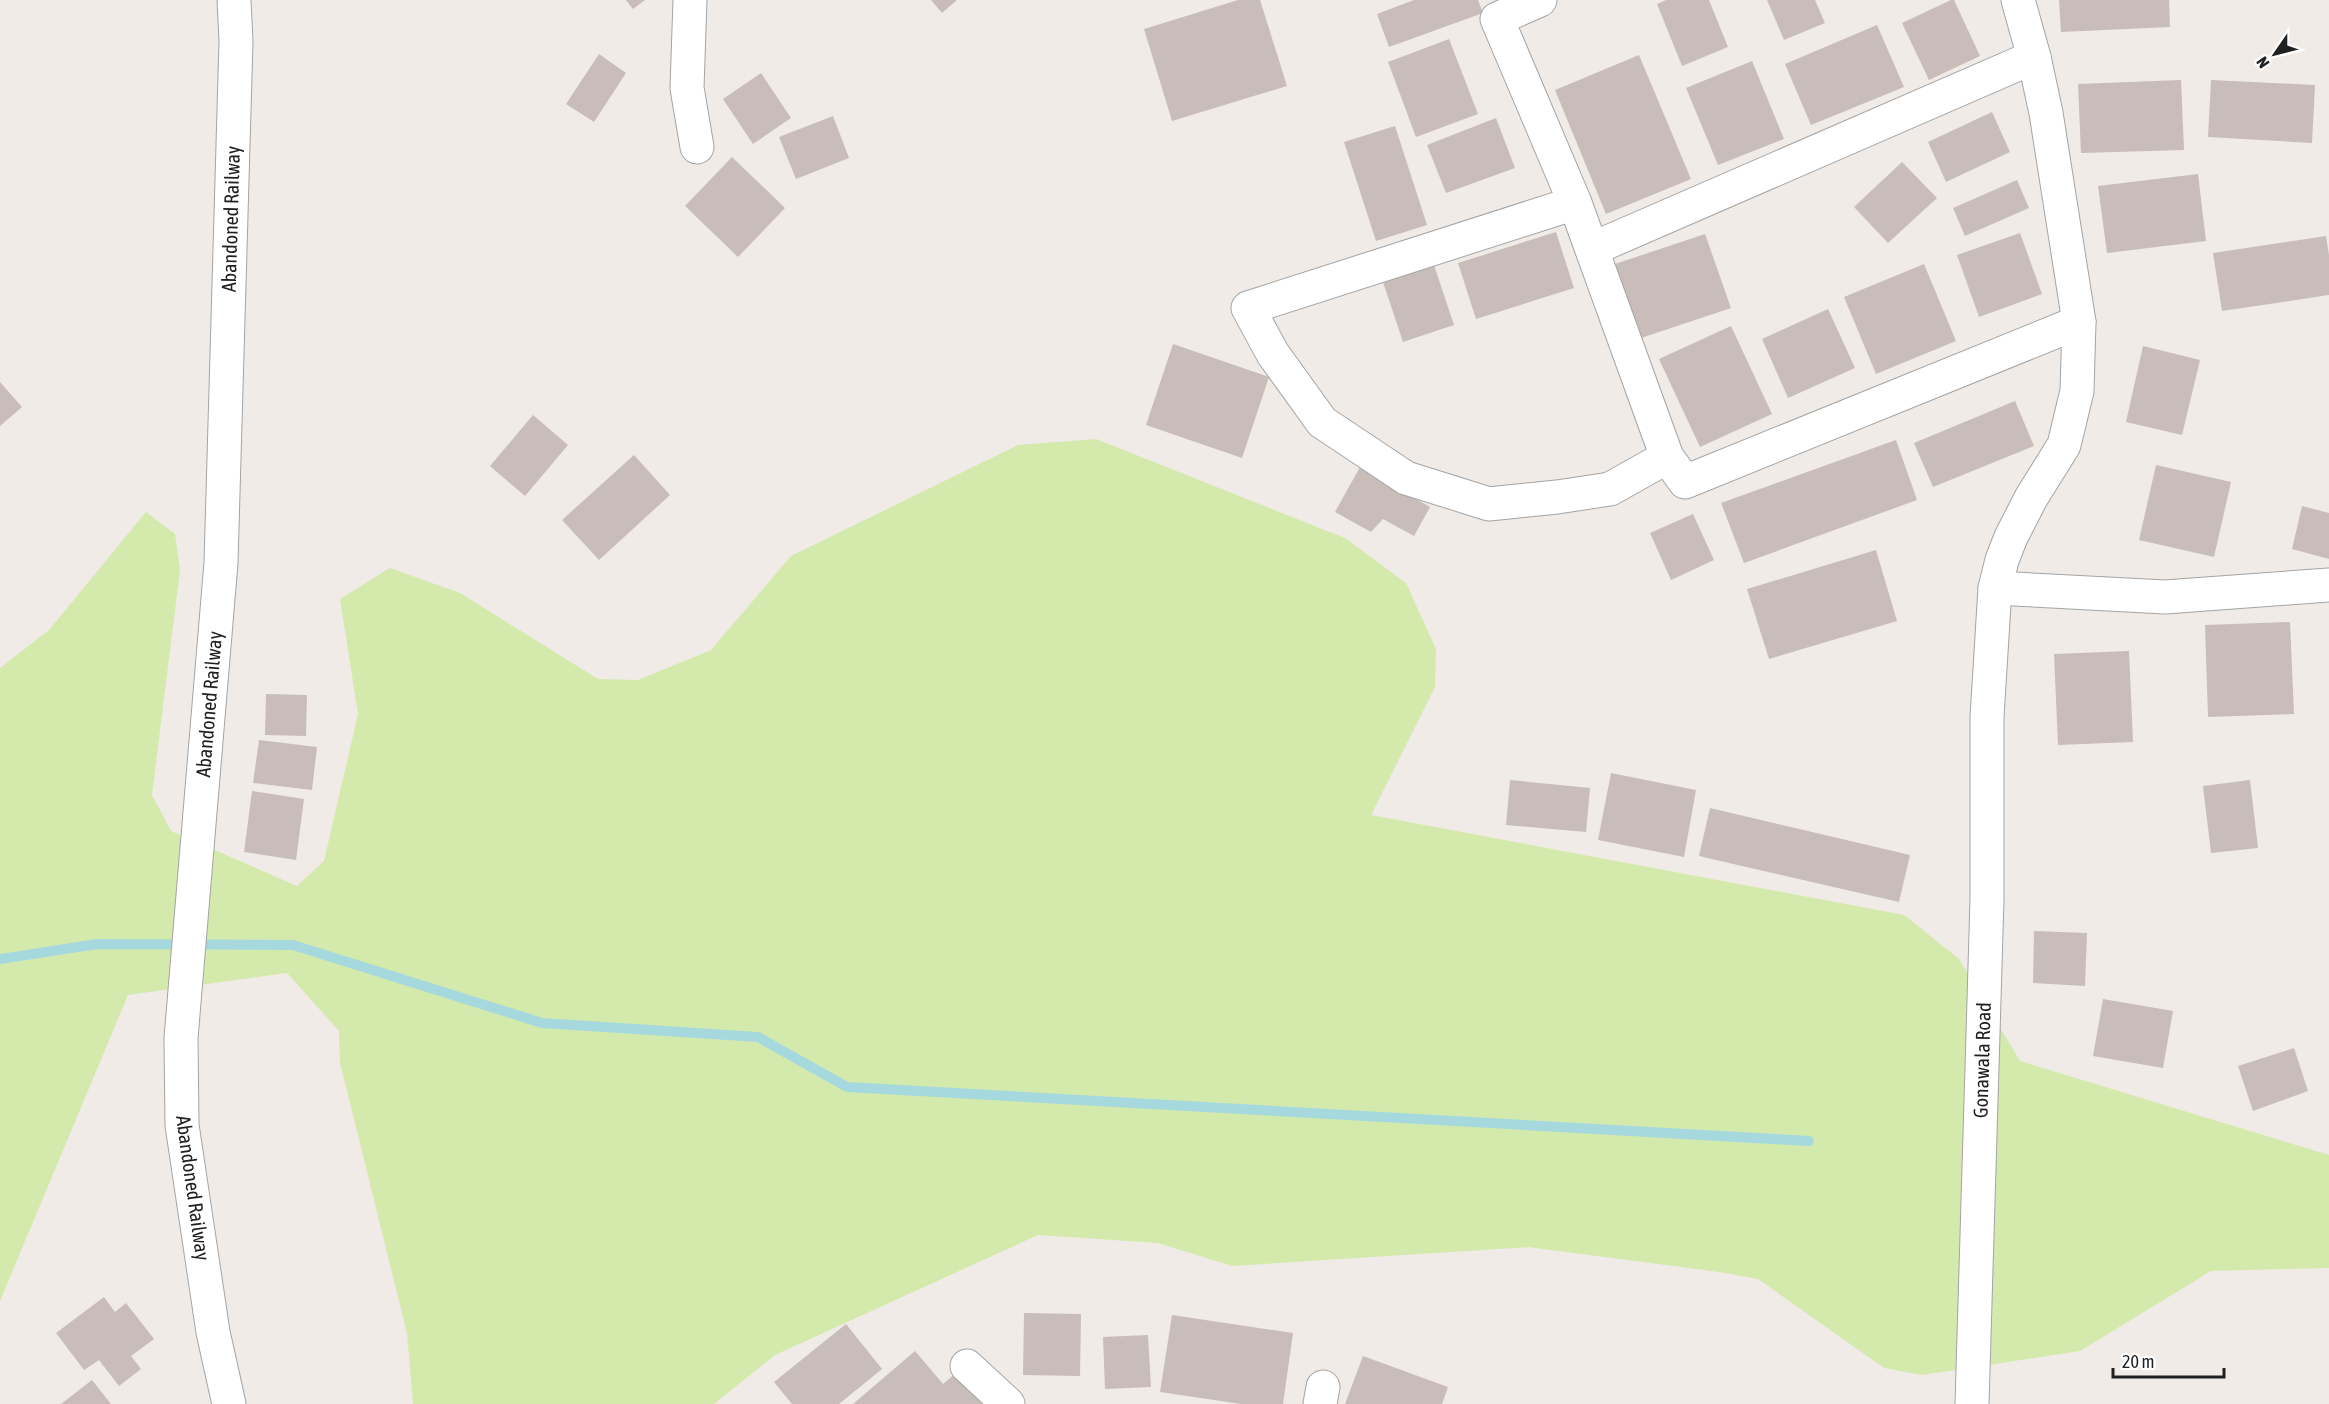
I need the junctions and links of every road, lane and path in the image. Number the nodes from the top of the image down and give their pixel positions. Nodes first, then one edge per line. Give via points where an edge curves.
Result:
1 (234, 0) edge
2 (690, 0) edge
3 (1540, 0) edge
4 (2018, 0) edge
5 (1494, 9) edge
6 (2034, 57) junction
7 (697, 147) dead end
8 (1575, 203) junction
9 (1592, 249) junction
10 (2079, 322) junction
11 (1667, 457) junction
12 (2329, 585) edge
13 (1995, 588) junction
14 (967, 1366) dead end
15 (229, 1404) edge
16 (1008, 1404) edge
17 (1972, 1404) edge

1 - 15 street, Abandoned Railway via 235,87 221,563 181,1038 182,1125 213,1332
2 - 7 street via 687,87
3 - 5 street
4 - 6 street, Gonawala Road
5 - 8 street
6 - 9 street
6 - 10 street, Gonawala Road
8 - 9 street
8 - 11 street via 1248,308 1273,354 1322,422 1406,478 1489,504 1610,489
9 - 11 street
10 - 11 street via 1685,483
10 - 13 street, Gonawala Road via 2076,391 2064,445 2011,537
12 - 13 street via 2165,597
13 - 17 street, Gonawala Road via 1987,717 1987,899
14 - 16 street

